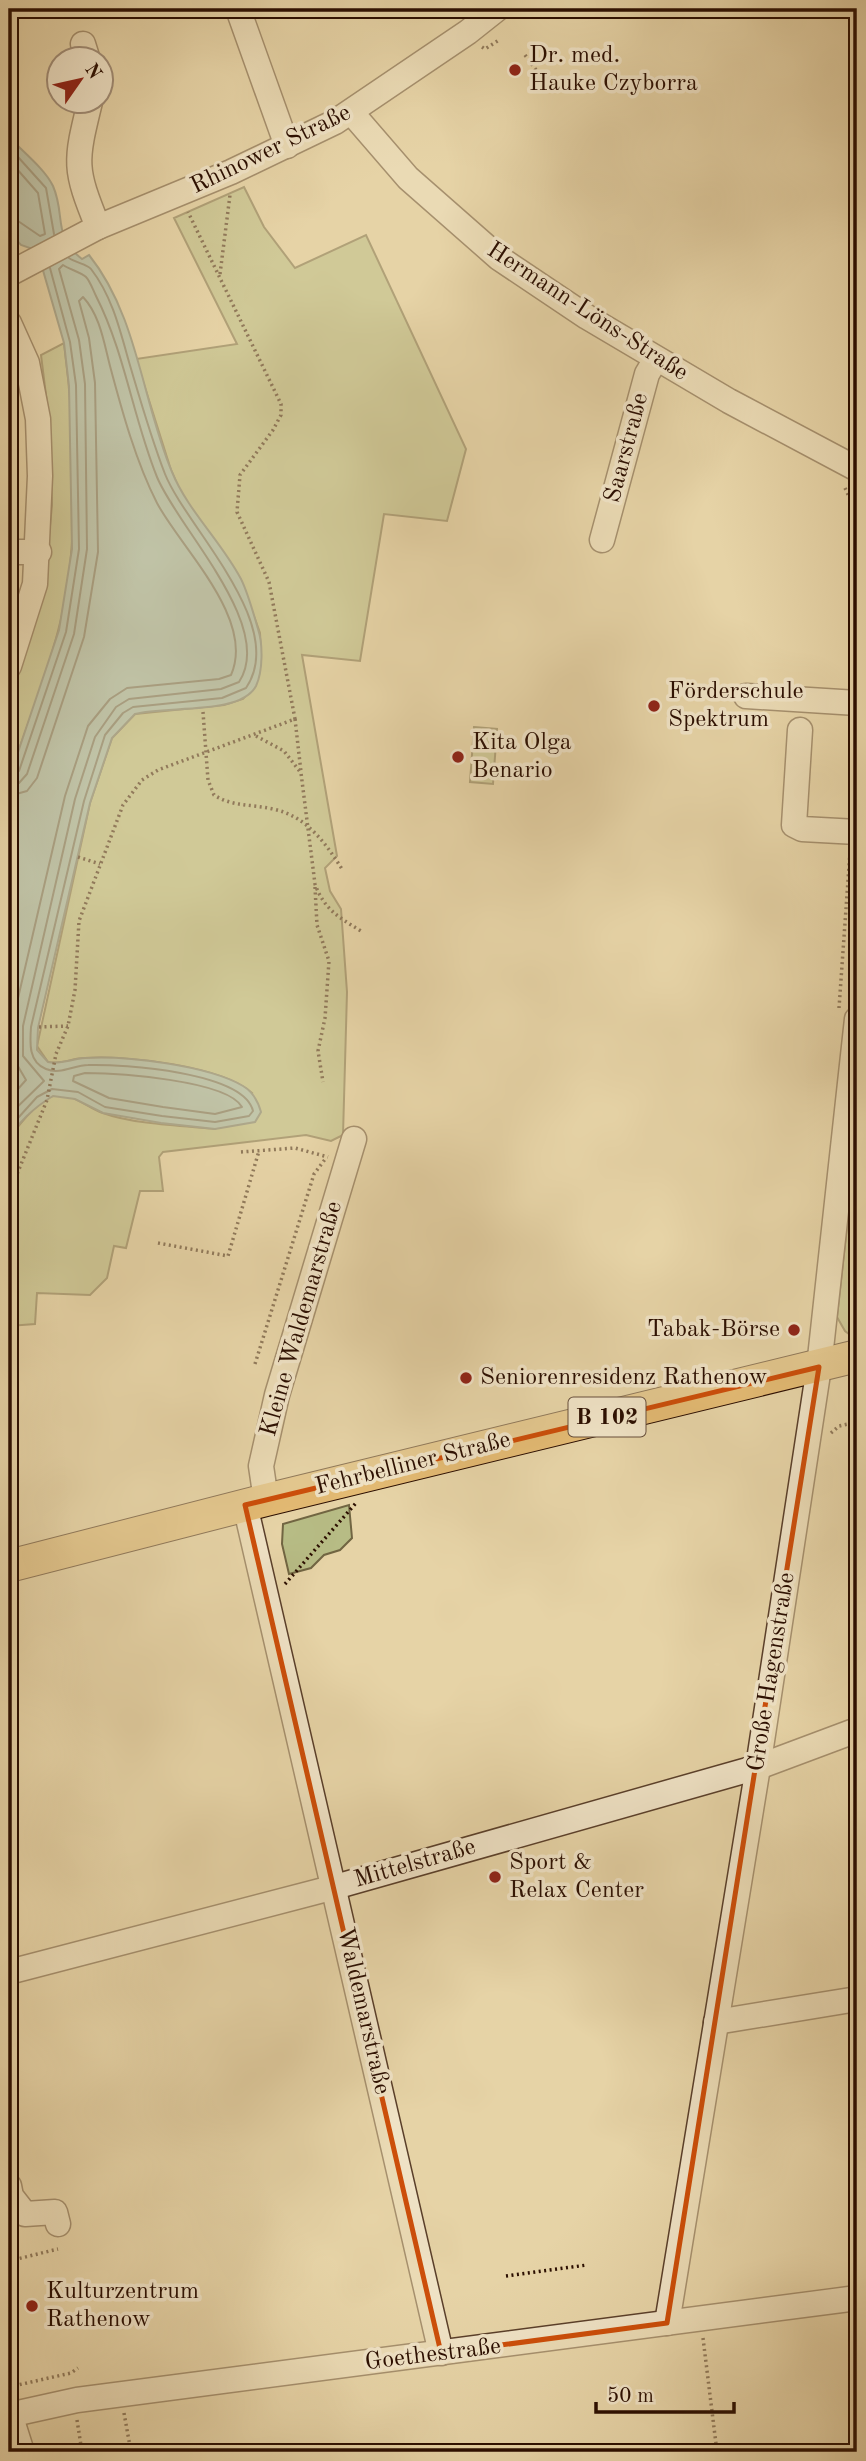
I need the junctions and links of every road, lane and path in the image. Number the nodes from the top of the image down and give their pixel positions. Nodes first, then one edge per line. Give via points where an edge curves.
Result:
1 (239, 9) edge
2 (497, 9) edge
3 (525, 55) dead end
4 (553, 93) dead end
5 (351, 112) junction
6 (86, 116) edge
7 (287, 146) junction
8 (231, 172) junction
9 (179, 194) junction
10 (98, 227) junction
11 (9, 274) edge
12 (220, 274) junction
13 (9, 323) edge
14 (656, 359) junction
15 (850, 477) edge
16 (857, 514) edge
17 (602, 540) dead end
18 (9, 552) edge
19 (39, 552) junction
20 (9, 666) edge
21 (746, 696) dead end
22 (857, 703) edge
23 (203, 712) dead end
24 (857, 714) edge
25 (295, 719) junction
26 (800, 730) dead end
27 (255, 735) junction
28 (207, 752) junction
29 (301, 773) junction
30 (305, 821) junction
31 (854, 832) edge
32 (78, 857) dead end
33 (100, 864) junction
34 (342, 869) dead end
35 (315, 884) junction
36 (361, 930) dead end
37 (848, 1016) edge
38 (68, 1026) junction
39 (39, 1027) dead end
40 (323, 1082) dead end
41 (854, 1087) edge
42 (354, 1139) dead end
43 (259, 1151) junction
44 (241, 1152) dead end
45 (335, 1157) junction
46 (842, 1169) junction
47 (857, 1191) edge
48 (9, 1194) edge
49 (158, 1243) dead end
50 (857, 1356) edge
51 (255, 1364) dead end
52 (819, 1367) junction
53 (857, 1422) edge
54 (826, 1438) dead end
55 (353, 1479) junction
56 (255, 1502) junction
57 (9, 1566) edge
58 (269, 1601) junction
59 (857, 1730) edge
60 (758, 1767) junction
61 (335, 1887) junction
62 (9, 1972) edge
63 (857, 1999) edge
64 (716, 2022) junction
65 (9, 2186) edge
66 (58, 2224) dead end
67 (58, 2249) dead end
68 (9, 2261) edge
69 (587, 2265) dead end
70 (506, 2276) dead end
71 (857, 2298) edge
72 (700, 2318) junction
73 (667, 2323) junction
74 (441, 2353) junction
75 (78, 2368) dead end
76 (9, 2387) edge
77 (120, 2396) junction
78 (9, 2414) edge
79 (76, 2423) dead end
80 (22, 2452) edge
81 (82, 2452) edge
82 (131, 2452) edge
83 (717, 2452) edge

1 - 7 street
2 - 5 street, Rhinower Straße
3 - 4 path
5 - 7 street, Rhinower Straße
5 - 14 street, Hermann-Löns-Straße via 408,178 484,246
6 - 10 street via 78,150 78,177
7 - 8 street, Rhinower Straße
8 - 9 street, Rhinower Straße
8 - 12 path
9 - 10 street, Rhinower Straße
9 - 12 path
10 - 11 street, Rhinower Straße
12 - 25 path via 281,404 273,430 240,475 237,512 269,582
13 - 19 street via 27,363 38,419
14 - 15 street, Hermann-Löns-Straße via 772,425
14 - 17 street, Saarstraße via 647,374
15 - 16 path
18 - 19 street
19 - 20 street via 35,584
21 - 22 street
23 - 28 path
24 - 31 path via 851,751
25 - 27 path
25 - 29 path
26 - 31 street via 794,825 802,830
27 - 28 path
27 - 29 path via 284,751
28 - 30 path via 208,780 214,795 239,806 274,809
28 - 33 path via 172,763 142,780 123,805
29 - 30 path
30 - 34 path
30 - 35 path
31 - 37 path
32 - 33 path
33 - 38 path via 79,921
35 - 36 path via 328,910
35 - 40 path via 317,925 329,961 318,1051
37 - 41 street, Große Hagenstraße
38 - 39 path
38 - 48 path via 56,1054 47,1100
41 - 46 street, Große Hagenstraße
42 - 45 street, Kleine Waldemarstraße
43 - 44 path
43 - 45 path via 295,1147
43 - 49 path via 228,1256
45 - 51 path via 314,1174
45 - 56 street, Kleine Waldemarstraße via 276,1395
46 - 47 street
46 - 52 street, Große Hagenstraße
50 - 52 main road, B 102
52 - 55 main road, Fehrbelliner Straße / B 102
52 - 60 street, Große Hagenstraße
53 - 54 path via 839,1426
55 - 56 main road, Fehrbelliner Straße / B 102
55 - 58 path via 357,1502
56 - 57 main road, Fehrbelliner Straße / B 102
56 - 58 street, Waldemarstraße
58 - 61 street, Waldemarstraße
59 - 60 street, Mittelstraße
60 - 61 street, Mittelstraße
60 - 64 street, Große Hagenstraße
61 - 62 street, Mittelstraße
61 - 74 street, Waldemarstraße
63 - 64 street
64 - 73 street, Große Hagenstraße
65 - 66 street via 25,2214 55,2212
67 - 68 path
69 - 70 path
71 - 72 street, Goethestraße
72 - 73 street, Goethestraße
72 - 83 path
73 - 74 street, Goethestraße
74 - 77 street, Goethestraße
75 - 76 path
77 - 78 street, Goethestraße
77 - 82 path
78 - 80 street
79 - 81 path

